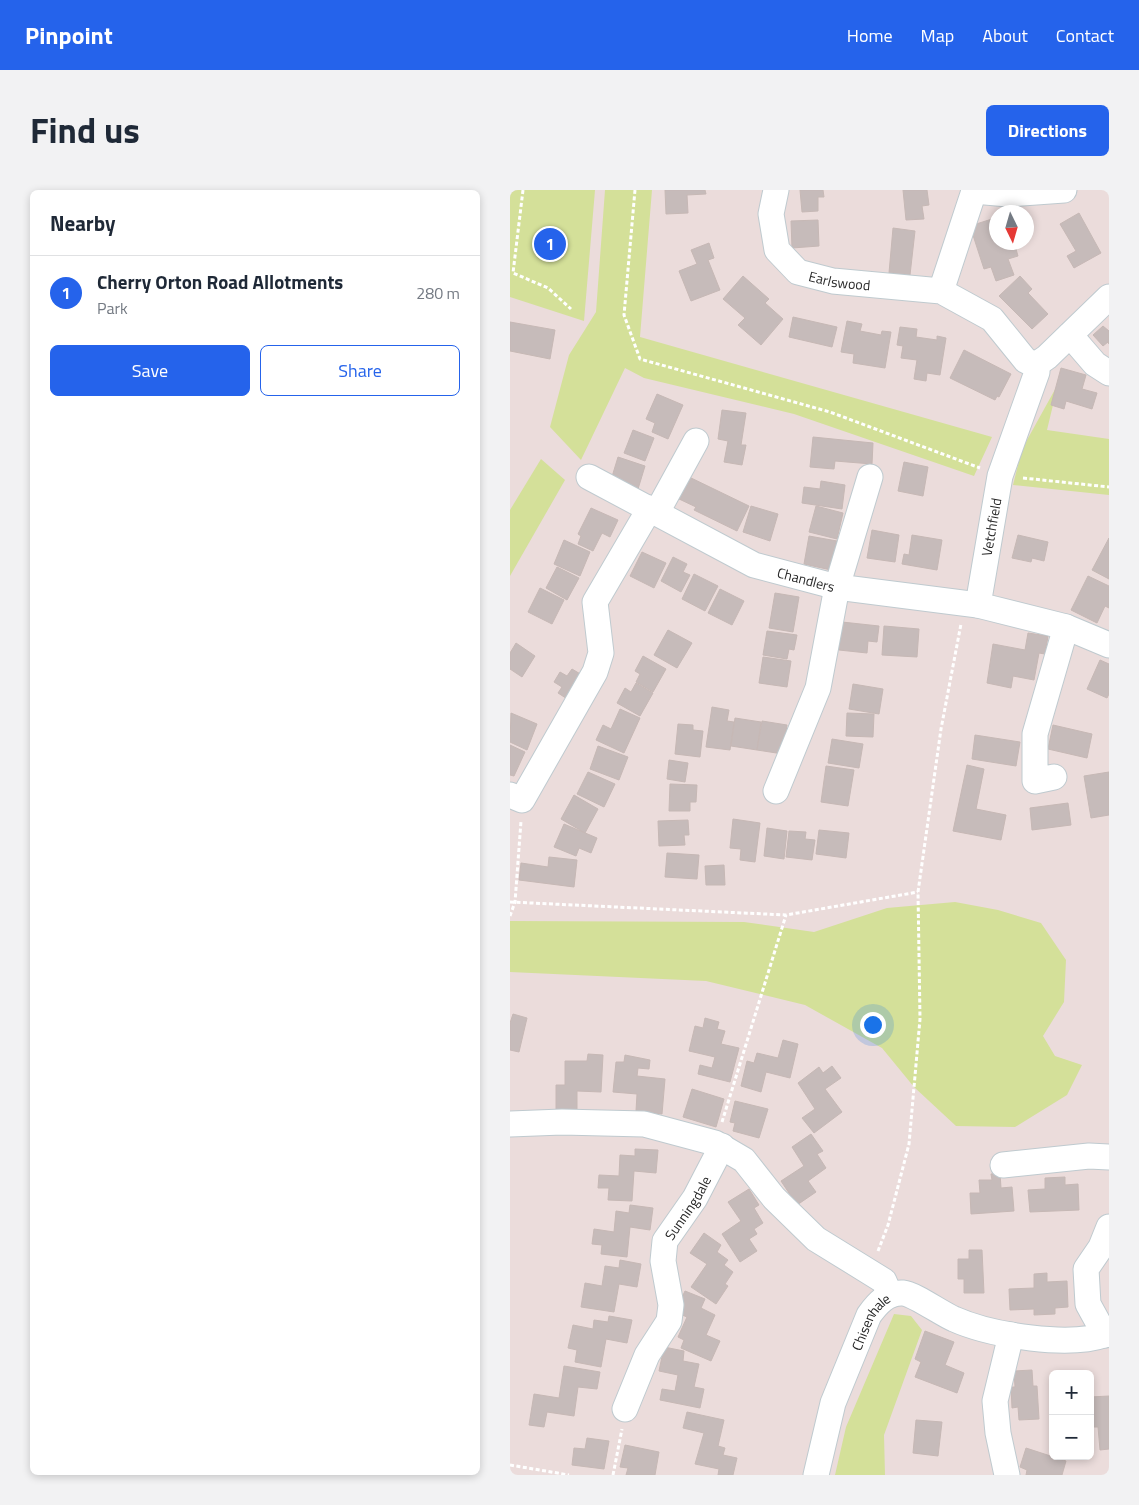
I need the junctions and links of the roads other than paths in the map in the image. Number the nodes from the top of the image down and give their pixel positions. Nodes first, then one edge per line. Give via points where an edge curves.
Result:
1 (776, 190) edge
2 (974, 190) edge
3 (1064, 190) edge
4 (942, 291) junction
5 (1109, 297) edge
6 (1070, 335) junction
7 (1037, 364) junction
8 (1109, 373) edge
9 (696, 441) dead end
10 (589, 477) dead end
11 (870, 477) dead end
12 (653, 510) junction
13 (837, 587) junction
14 (971, 604) junction
15 (1066, 627) junction
16 (1109, 645) edge
17 (1035, 782) dead end
18 (776, 791) dead end
19 (516, 798) edge
20 (510, 1124) edge
21 (719, 1144) junction
22 (1109, 1157) edge
23 (1003, 1165) dead end
24 (1109, 1227) edge
25 (890, 1295) junction
26 (1107, 1334) edge
27 (1011, 1335) junction
28 (625, 1409) road end
29 (816, 1475) edge
30 (1007, 1475) edge

1 - 4 street, Earlswood via 771,214 778,250 798,272 833,281
2 - 3 street via 1008,194
2 - 4 street
4 - 7 street, Earlswood via 992,318 1026,361
5 - 6 street
6 - 7 street
6 - 8 street via 1095,364
7 - 14 street, Vetchfield via 1037,372 1000,476
9 - 12 street
10 - 12 street, Chandlers
11 - 13 street
12 - 13 street, Chandlers via 754,565
12 - 19 street via 595,602 601,654 595,672
13 - 14 street, Chandlers
13 - 18 street via 818,688
14 - 15 street
15 - 16 street
15 - 17 street via 1035,734
20 - 21 street via 644,1124
21 - 25 street via 744,1160 774,1198 816,1239 884,1281
21 - 28 street, Sunningdale via 696,1198 665,1241 663,1261 671,1305 669,1321 647,1355
22 - 23 street via 1089,1156
24 - 26 street, Chisenhale via 1101,1247 1086,1269 1088,1304
25 - 27 street, Chisenhale via 903,1293 956,1320
25 - 29 street, Chisenhale via 869,1315 833,1403
26 - 27 street, Chisenhale via 1069,1341
27 - 30 street via 995,1401

